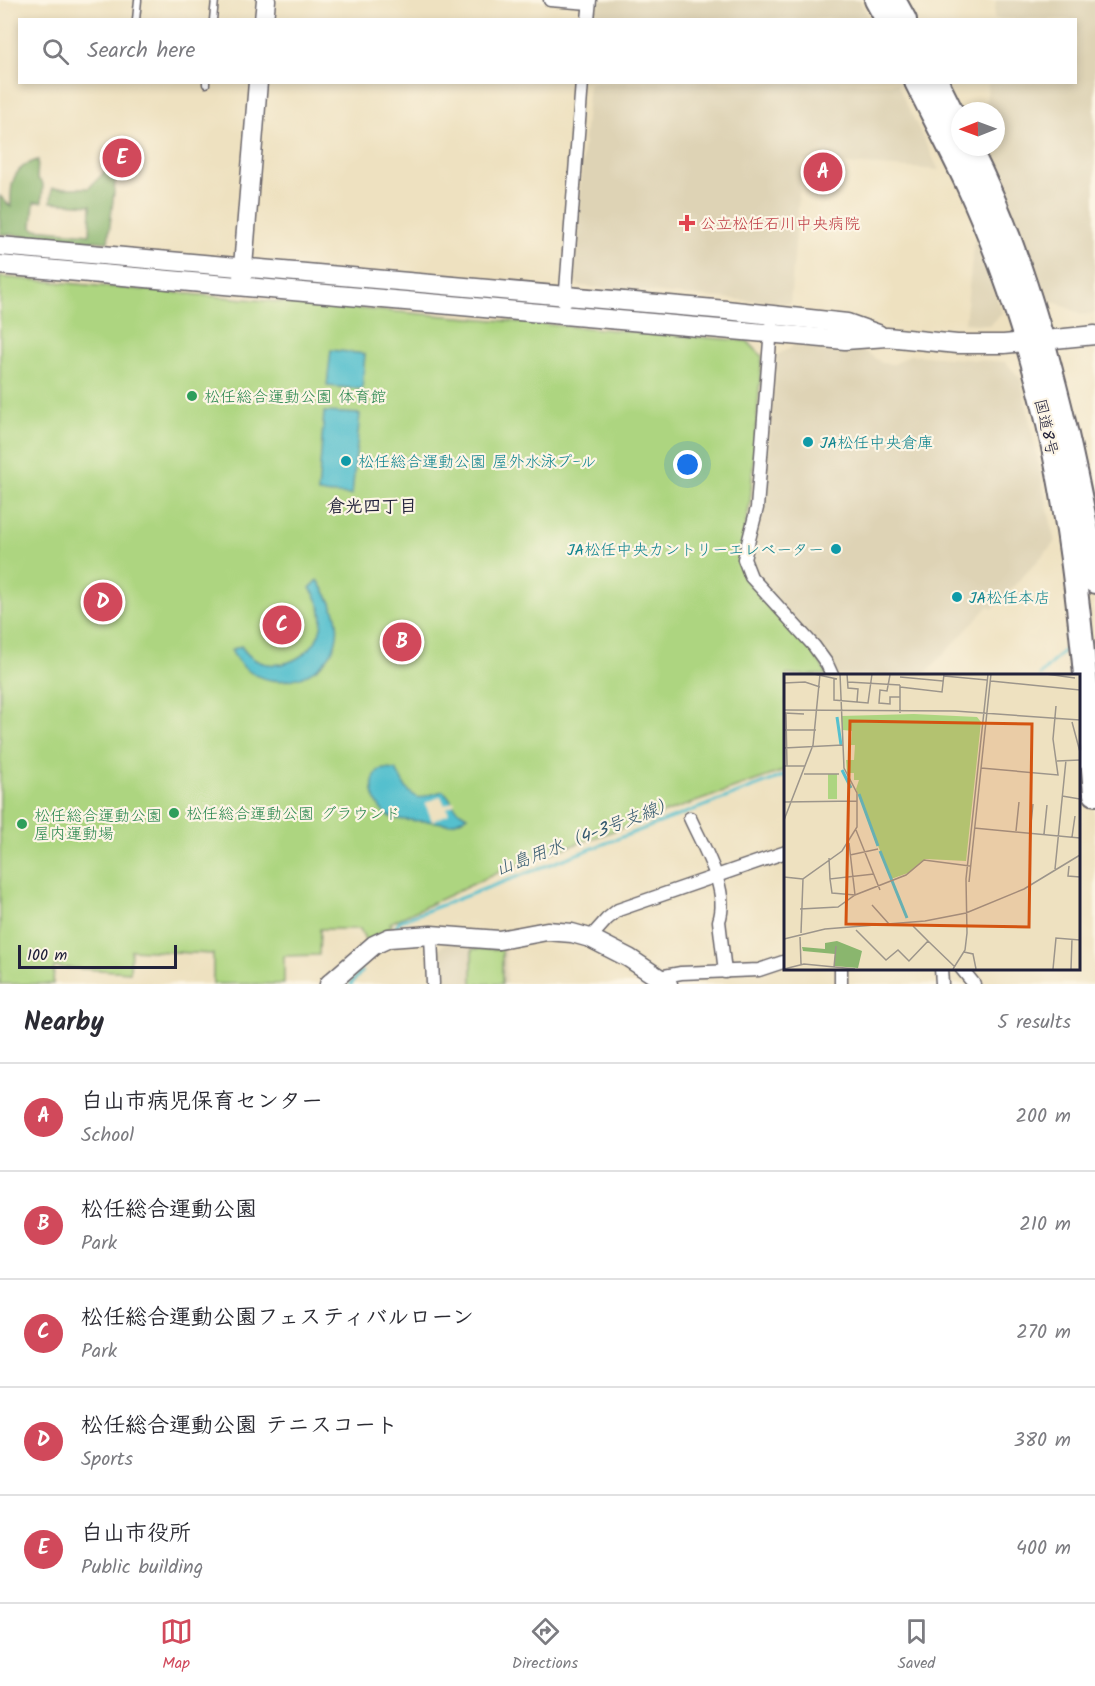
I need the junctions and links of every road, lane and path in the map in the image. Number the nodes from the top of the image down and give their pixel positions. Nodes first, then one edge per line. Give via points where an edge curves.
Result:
1 (138, 0) edge
2 (215, 0) edge
3 (266, 0) edge
4 (550, 0) edge
5 (876, 0) edge
6 (894, 0) edge
7 (590, 2) edge
8 (136, 18) edge
9 (213, 18) edge
10 (264, 18) edge
11 (588, 18) edge
12 (885, 18) edge
13 (904, 18) edge
14 (258, 84) edge
15 (582, 84) edge
16 (917, 84) edge
17 (938, 84) edge
18 (951, 110) edge
19 (974, 156) edge
20 (0, 246) edge
21 (0, 266) edge
22 (242, 278) junction
23 (566, 296) junction
24 (726, 310) junction
25 (772, 315) junction
26 (564, 316) junction
27 (802, 327) junction
28 (724, 329) junction
29 (770, 334) junction
30 (1095, 334) edge
31 (1035, 340) junction
32 (1095, 582) edge
33 (831, 674) edge
34 (1085, 756) edge
35 (1095, 794) edge
36 (690, 819) dead end
37 (784, 853) edge
38 (715, 876) junction
39 (431, 935) junction
40 (590, 938) junction
41 (784, 962) edge
42 (941, 969) edge
43 (962, 969) edge
44 (725, 972) junction
45 (664, 980) edge
46 (329, 984) edge
47 (433, 984) edge
48 (942, 984) edge
49 (974, 984) edge

1 - 8 lane
2 - 9 lane
3 - 10 street
4 - 7 street
5 - 12 highway
6 - 13 highway
7 - 11 street
14 - 22 street
15 - 23 street
16 - 31 highway, 国道8号 via 967,185
17 - 18 highway
19 - 31 highway, 国道8号 via 1015,254
20 - 22 street
21 - 22 street
22 - 23 street
22 - 26 street
23 - 24 street
23 - 26 street
24 - 25 street
24 - 28 street
25 - 27 street
25 - 29 street
26 - 28 street
27 - 29 street
27 - 31 street via 847,323 887,338 957,344
28 - 29 street
29 - 33 street via 757,508 744,559 751,577 814,646
30 - 31 street
31 - 32 highway, 国道8号 via 1077,477
31 - 34 highway, 国道8号 via 1037,380 1073,556 1083,642
34 - 35 highway, 国道8号
36 - 38 street
37 - 38 street
38 - 40 street via 618,910
38 - 44 street via 720,888
39 - 40 street via 499,940 547,932
39 - 46 street via 389,938 374,945
39 - 47 street
40 - 45 street
41 - 44 street via 759,970
42 - 48 street
43 - 49 street
44 - 45 street via 681,973

